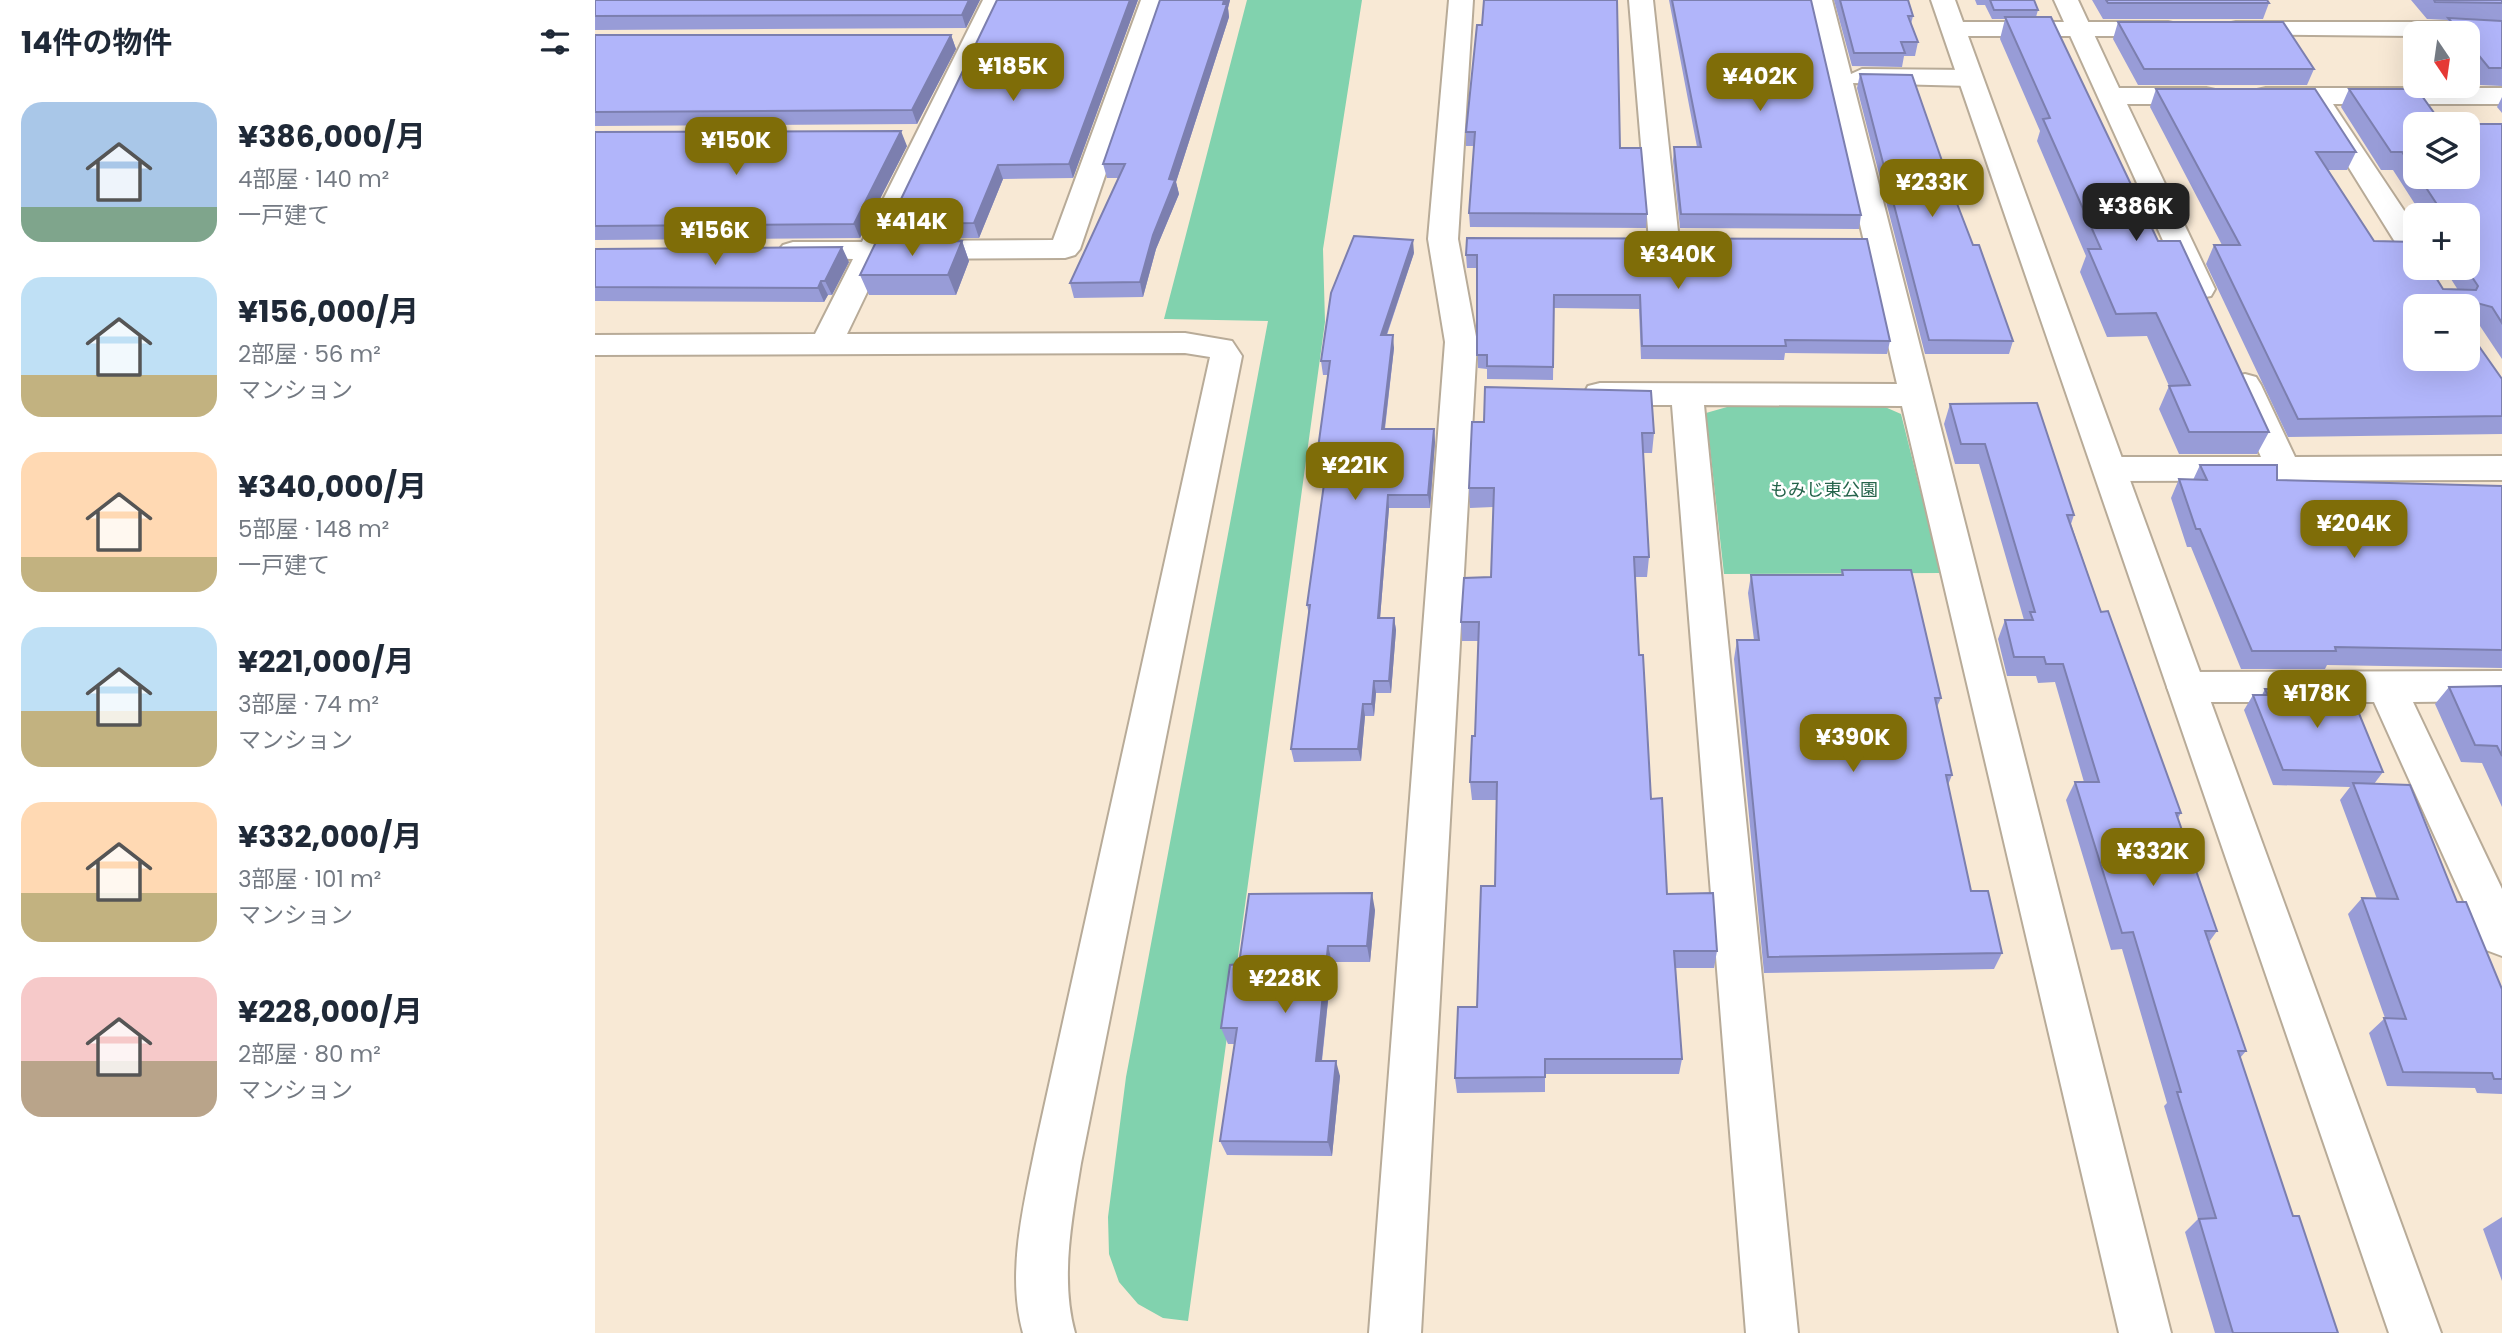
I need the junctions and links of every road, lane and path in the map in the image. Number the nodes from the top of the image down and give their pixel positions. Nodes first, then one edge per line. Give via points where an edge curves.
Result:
1 (995, 0) edge
2 (1153, 0) edge
3 (1461, 0) edge
4 (1641, 0) edge
5 (1820, 0) edge
6 (2066, 0) edge
7 (1948, 15) edge
8 (2189, 29) edge
9 (2216, 29) edge
10 (2502, 29) edge
11 (2080, 30) junction
12 (1839, 77) junction
13 (1970, 78) junction
14 (2317, 95) junction
15 (2110, 96) junction
16 (2502, 96) edge
17 (2403, 231) edge
18 (1664, 240) edge
19 (761, 251) edge
20 (871, 251) junction
21 (2210, 309) edge
22 (826, 344) junction
23 (595, 345) edge
24 (2232, 358) edge
25 (1566, 394) edge
26 (1687, 394) junction
27 (1917, 395) junction
28 (2502, 468) edge
29 (2110, 469) junction
30 (2284, 469) junction
31 (2386, 686) junction
32 (2502, 686) edge
33 (2186, 687) junction
34 (2502, 936) edge
35 (1049, 1333) edge
36 (1395, 1333) edge
37 (1772, 1333) edge
38 (2145, 1333) edge
39 (2415, 1333) edge

1 - 20 street via 962,38 913,135
2 - 20 street via 1065,249
3 - 36 street via 1457,239 1460,324 1471,393
4 - 18 street
5 - 12 street
6 - 11 street
7 - 11 street
7 - 13 street
8 - 11 street
9 - 10 street
11 - 15 street
12 - 13 street
12 - 27 street via 1867,241
13 - 29 street
14 - 15 street
14 - 16 street
14 - 17 street
15 - 21 street
19 - 20 street
20 - 22 street
22 - 23 street
22 - 35 street via 1185,343 1221,348 1226,356 1059,1144 1046,1230 1043,1303
24 - 30 street
25 - 26 street
26 - 27 street
26 - 37 street
27 - 38 street
28 - 30 street
29 - 30 street
29 - 33 street
31 - 32 street
31 - 33 street
31 - 34 street
33 - 39 street

